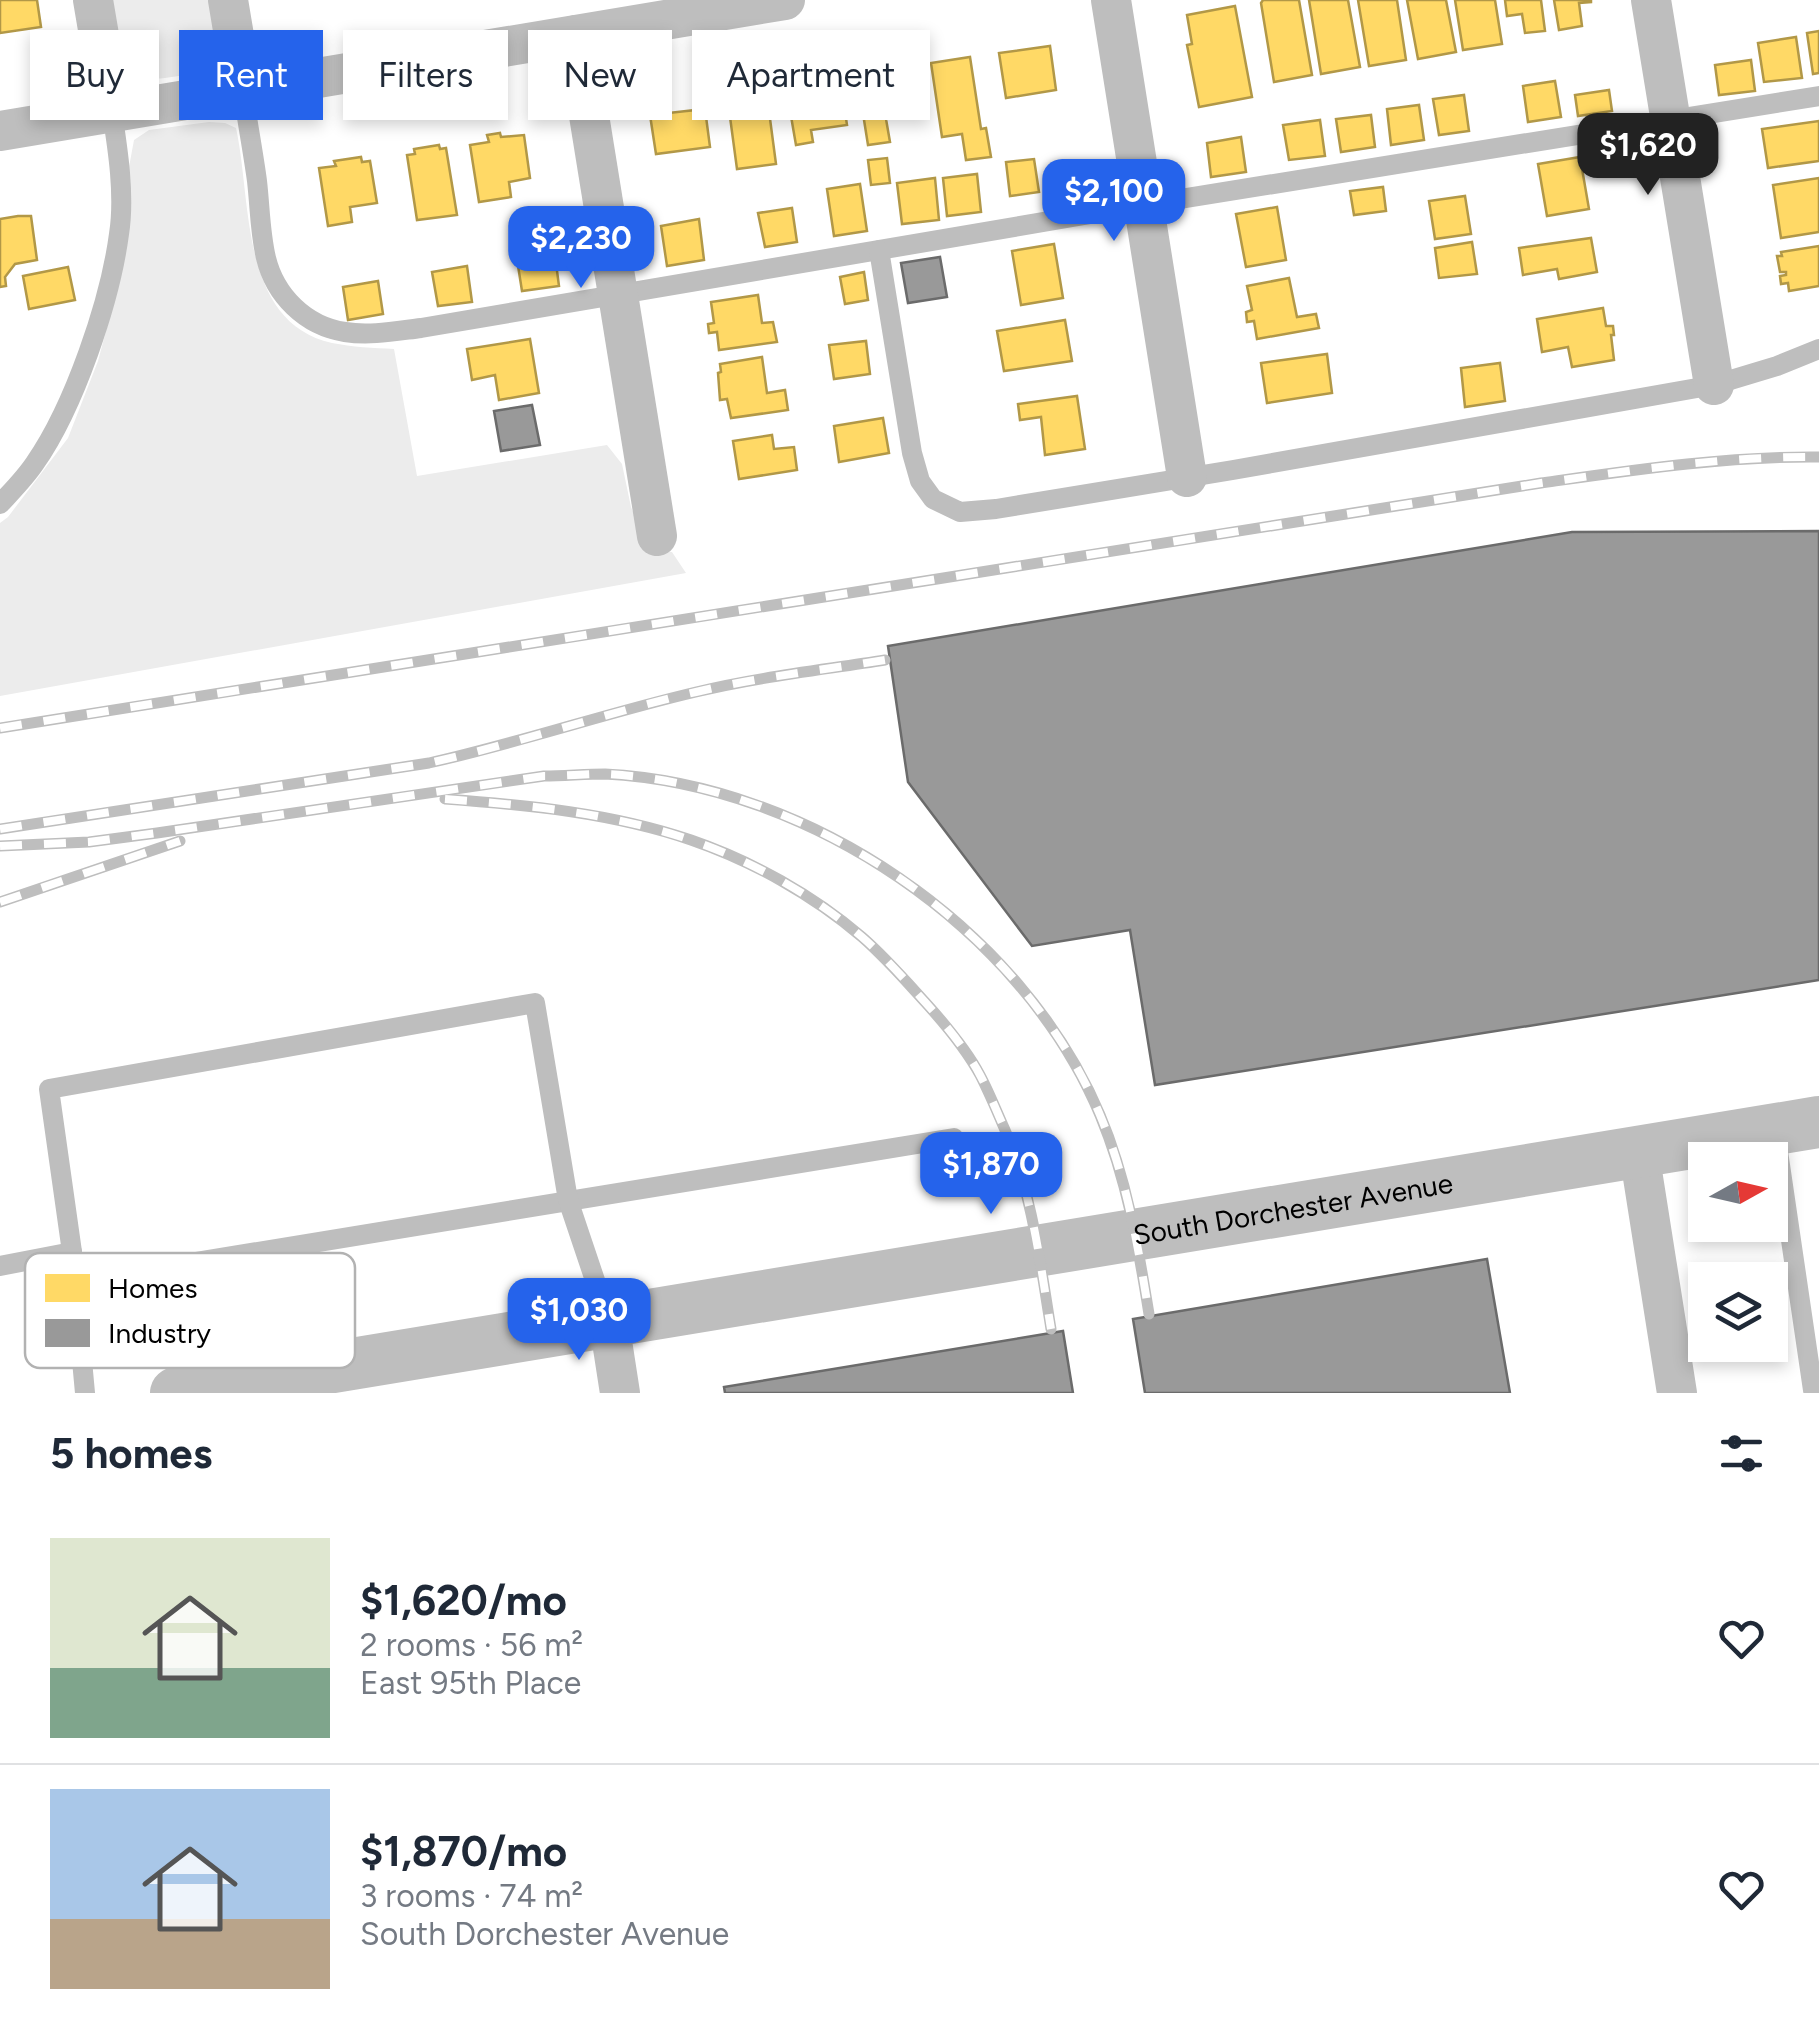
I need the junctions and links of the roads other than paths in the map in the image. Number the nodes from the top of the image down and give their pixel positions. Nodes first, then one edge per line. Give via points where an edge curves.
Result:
1 (94, 0) edge
2 (228, 0) edge
3 (785, 0) edge
4 (1110, 0) edge
5 (1651, 0) edge
6 (99, 30) edge
7 (233, 30) edge
8 (606, 30) edge
9 (528, 43) edge
10 (323, 77) edge
11 (1819, 96) edge
12 (65, 120) edge
13 (113, 120) edge
14 (248, 120) edge
15 (589, 120) edge
16 (1670, 121) junction
17 (0, 131) edge
18 (1143, 206) junction
19 (880, 250) junction
20 (617, 294) junction
21 (1819, 349) edge
22 (1714, 385) junction
23 (1187, 478) junction
24 (0, 504) edge
25 (656, 536) dead end
26 (1797, 1125) edge
27 (954, 1138) dead end
28 (1640, 1152) junction
29 (568, 1200) junction
30 (72, 1252) joint
31 (67, 1253) edge
32 (249, 1253) edge
33 (25, 1261) edge
34 (0, 1266) edge
35 (609, 1322) junction
36 (355, 1364) edge
37 (83, 1368) edge
38 (328, 1368) edge
39 (1813, 1390) dead end
40 (85, 1393) edge
41 (176, 1393) edge
42 (620, 1393) edge
43 (1677, 1393) edge

1 - 6 street
2 - 7 street
3 - 8 street
4 - 18 street
5 - 16 street
9 - 10 street
11 - 16 lane
12 - 17 street
13 - 24 lane via 120,232 104,302 57,426
14 - 20 lane via 265,256 287,301 310,319 342,332 374,334
15 - 20 street
16 - 18 lane
16 - 22 street
18 - 19 lane
18 - 23 street
19 - 20 lane
19 - 23 lane via 912,453 933,498 960,512
20 - 25 street
21 - 22 lane
22 - 23 lane
26 - 28 street, South Dorchester Avenue
26 - 39 lane
27 - 29 lane
28 - 35 street, South Dorchester Avenue
28 - 43 street
29 - 30 lane via 535,1004 49,1089
29 - 32 lane
29 - 35 lane
30 - 31 lane
33 - 34 lane
35 - 36 street, South Dorchester Avenue
35 - 42 street
37 - 40 lane
38 - 41 street, South Dorchester Avenue

